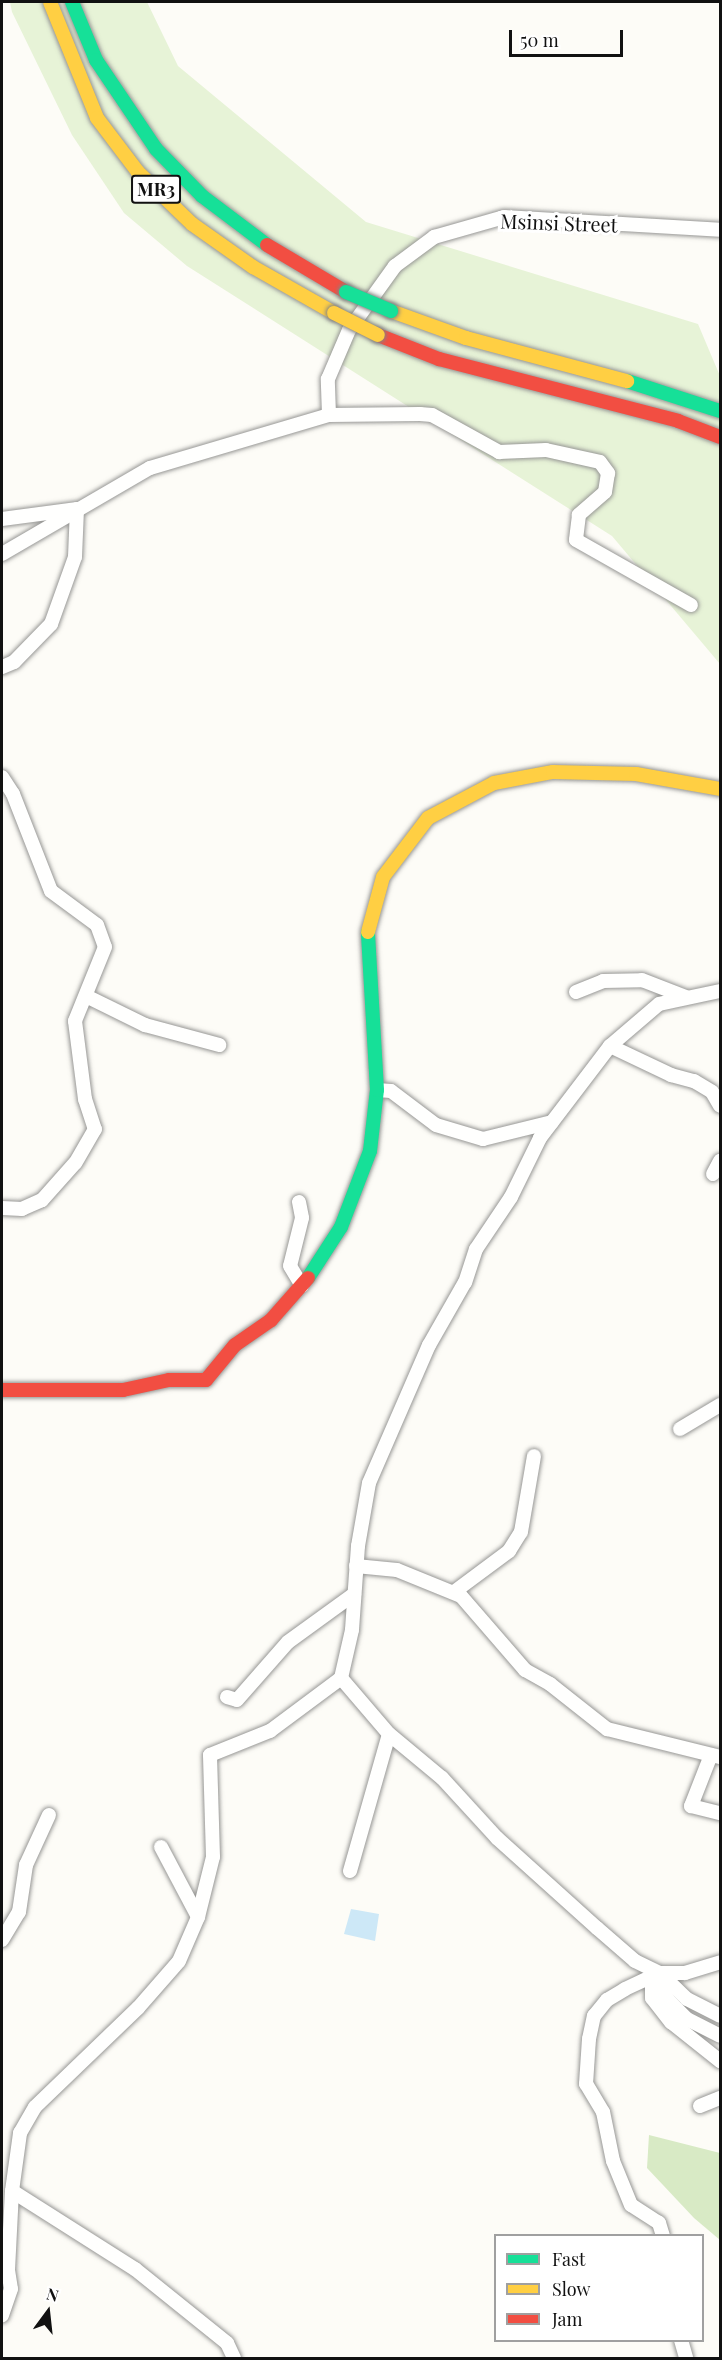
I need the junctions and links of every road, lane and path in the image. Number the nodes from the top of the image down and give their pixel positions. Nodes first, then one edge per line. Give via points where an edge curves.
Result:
1 (50, 2) edge
2 (72, 2) edge
3 (720, 230) edge
4 (720, 411) edge
5 (328, 415) junction
6 (720, 437) edge
7 (77, 510) junction
8 (2, 519) edge
9 (2, 554) edge
10 (690, 605) dead end
11 (2, 667) edge
12 (2, 777) edge
13 (720, 789) edge
14 (720, 991) edge
15 (576, 992) dead end
16 (86, 996) junction
17 (686, 997) junction
18 (219, 1045) dead end
19 (610, 1046) junction
20 (377, 1090) junction
21 (720, 1106) edge
22 (552, 1122) junction
23 (720, 1161) edge
24 (713, 1174) dead end
25 (299, 1202) dead end
26 (2, 1208) edge
27 (302, 1286) junction
28 (2, 1390) edge
29 (720, 1405) edge
30 (680, 1430) dead end
31 (534, 1456) dead end
32 (356, 1566) junction
33 (454, 1592) junction
34 (354, 1594) junction
35 (341, 1678) junction
36 (227, 1697) dead end
37 (389, 1734) junction
38 (716, 1756) edge
39 (720, 1813) edge
40 (49, 1815) dead end
41 (161, 1847) dead end
42 (350, 1871) dead end
43 (198, 1917) junction
44 (2, 1940) edge
45 (720, 1962) edge
46 (660, 1973) junction
47 (720, 2016) edge
48 (720, 2036) edge
49 (720, 2061) edge
50 (720, 2098) edge
51 (700, 2106) dead end
52 (12, 2191) junction
53 (663, 2234) edge
54 (4, 2269) edge
55 (2, 2315) edge
56 (682, 2342) edge
57 (234, 2358) edge
58 (686, 2358) edge

1 - 6 main road, MR3, bridge via 68,54 98,118 138,172 192,224 253,267 378,335 439,359 678,421
2 - 4 main road, MR3, bridge via 96,60 156,149 202,196 252,236 346,292 391,311 466,338
3 - 5 street, Msinsi Street via 504,217 434,237 382,282 338,351 328,379
5 - 7 street via 150,468
5 - 10 street via 432,415 499,452 546,450 600,462 608,472 605,492 579,515 576,540
7 - 8 street
7 - 9 street
7 - 11 street via 75,557 51,624 14,662
12 - 16 street via 13,794 51,891 96,925 102,937 105,947
13 - 20 main road via 636,774 553,772 494,783 428,818 383,878 371,913 366,945
14 - 17 street
15 - 17 street via 603,981 642,980
16 - 18 street via 145,1025
16 - 26 street via 75,1022 86,1099 95,1129 75,1163 42,1200 22,1209
17 - 19 street via 659,1005
19 - 21 street via 671,1075 694,1081 712,1092
19 - 22 street
20 - 22 street via 391,1091 436,1125 483,1139
20 - 27 main road via 370,1151 359,1188 341,1227
22 - 32 street via 522,1170 511,1197 476,1249 465,1282 429,1345 369,1483
23 - 24 street
25 - 27 street via 302,1218 290,1266
27 - 28 main road via 271,1320 235,1345 206,1380 169,1380 123,1390
29 - 30 street
31 - 33 street via 528,1503 515,1542 492,1566
32 - 33 street via 397,1570
32 - 34 street
33 - 38 street via 525,1670 550,1684 607,1729
34 - 35 street via 352,1630
34 - 36 street via 288,1642 237,1700
35 - 37 street
35 - 43 street via 270,1731 210,1755 213,1857
37 - 42 street
37 - 46 street via 442,1778 496,1838 597,1928 635,1961
38 - 39 street via 691,1806
40 - 44 street via 26,1865 19,1912
41 - 43 street
43 - 52 street via 179,1961 138,2008 35,2107 20,2133
45 - 46 street via 685,1973
46 - 47 street via 687,1998
46 - 48 street via 660,1985 668,2000 687,2019
46 - 49 street via 652,1987 652,1998 671,2022
46 - 53 street via 607,2000 594,2016 586,2084 603,2112 613,2161 631,2205 658,2223
50 - 51 street
52 - 54 street
52 - 57 street via 135,2269 227,2343
54 - 55 street via 11,2289
56 - 58 street

